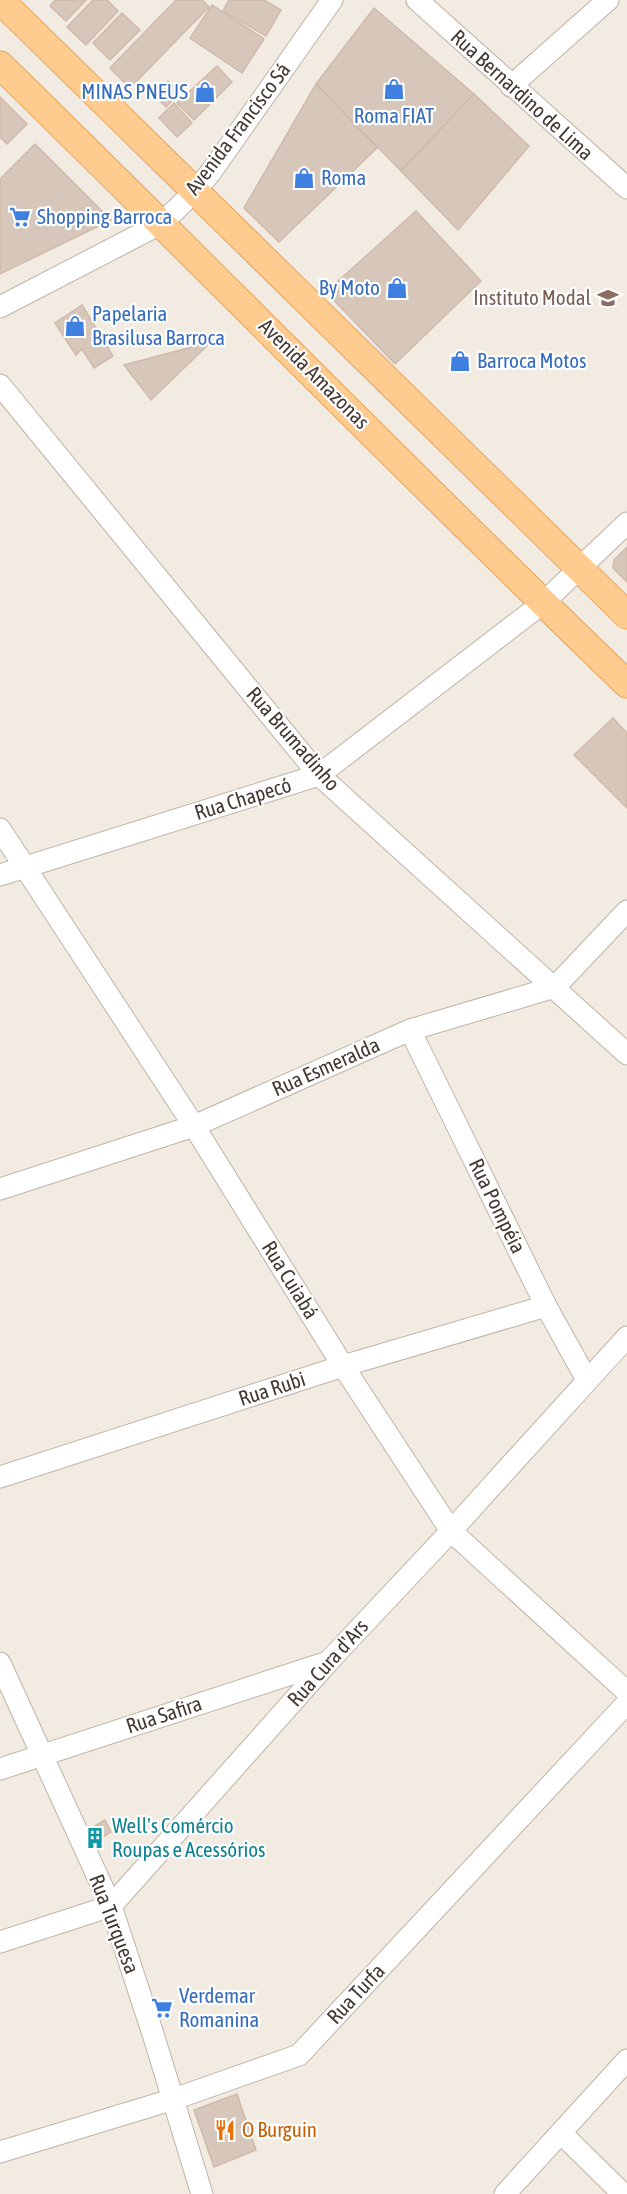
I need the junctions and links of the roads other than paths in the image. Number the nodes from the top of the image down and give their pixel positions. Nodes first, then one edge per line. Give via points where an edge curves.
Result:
1 (0, 0) edge
2 (332, 0) edge
3 (417, 0) edge
4 (608, 0) edge
5 (0, 66) edge
6 (511, 86) junction
7 (627, 188) edge
8 (194, 192) junction
9 (162, 223) junction
10 (0, 307) edge
11 (0, 385) edge
12 (627, 523) edge
13 (580, 568) junction
14 (543, 603) junction
15 (627, 615) edge
16 (627, 684) edge
17 (319, 775) junction
18 (0, 829) edge
19 (25, 868) junction
20 (0, 875) edge
21 (627, 911) edge
22 (555, 987) junction
23 (410, 1030) junction
24 (627, 1054) edge
25 (194, 1126) junction
26 (0, 1189) edge
27 (546, 1306) junction
28 (627, 1337) edge
29 (343, 1366) junction
30 (587, 1380) junction
31 (0, 1477) edge
32 (451, 1531) junction
33 (328, 1662) junction
34 (0, 1663) edge
35 (627, 1692) edge
36 (627, 1703) edge
37 (40, 1754) junction
38 (0, 1769) edge
39 (111, 1906) junction
40 (0, 1942) edge
41 (627, 2060) edge
42 (174, 2099) junction
43 (561, 2133) junction
44 (0, 2152) edge
45 (202, 2194) edge
46 (505, 2194) edge
47 (623, 2194) edge

1 - 8 main road
2 - 8 street, Avenida Francisco Sá
3 - 6 street, Rua Bernardino de Lima
4 - 6 street
5 - 9 main road, Avenida Amazonas
6 - 7 street, Rua Bernardino de Lima
8 - 9 street, Avenida Francisco Sá
8 - 13 main road
9 - 10 street, Avenida Francisco Sá
9 - 14 main road, Avenida Amazonas
11 - 17 street, Rua Brumadinho
12 - 13 street, Rua Chapecó
13 - 14 street, Rua Chapecó
13 - 15 main road
14 - 16 main road, Avenida Amazonas
14 - 17 street, Rua Chapecó
17 - 19 street, Rua Chapecó
17 - 22 street, Rua Brumadinho
18 - 19 street, Rua Cuiabá
19 - 20 street, Rua Chapecó
19 - 25 street, Rua Cuiabá
21 - 22 street
22 - 23 street, Rua Esmeralda
22 - 24 street, Rua Brumadinho
23 - 25 street, Rua Esmeralda
23 - 27 street, Rua Pompéia
25 - 26 street, Rua Esmeralda
25 - 29 street, Rua Cuiabá
27 - 29 street, Rua Rubi
27 - 30 street, Rua Pompéia
28 - 30 street, Rua Cura d'Ars
29 - 31 street, Rua Rubi
29 - 32 street, Rua Cuiabá
30 - 32 street, Rua Cura d'Ars
32 - 33 street, Rua Cura d'Ars
32 - 35 street, Rua Cuiabá
33 - 37 street, Rua Safira
33 - 39 street, Rua Cura d'Ars
34 - 37 street, Rua Turquesa
36 - 42 street, Rua Turfa via 299,2055
37 - 38 street, Rua Safira
37 - 39 street, Rua Turquesa
39 - 40 street
39 - 42 street, Rua Turquesa
41 - 43 street
42 - 44 street, Rua Turfa
42 - 45 street, Rua Turquesa
43 - 46 street
43 - 47 street

